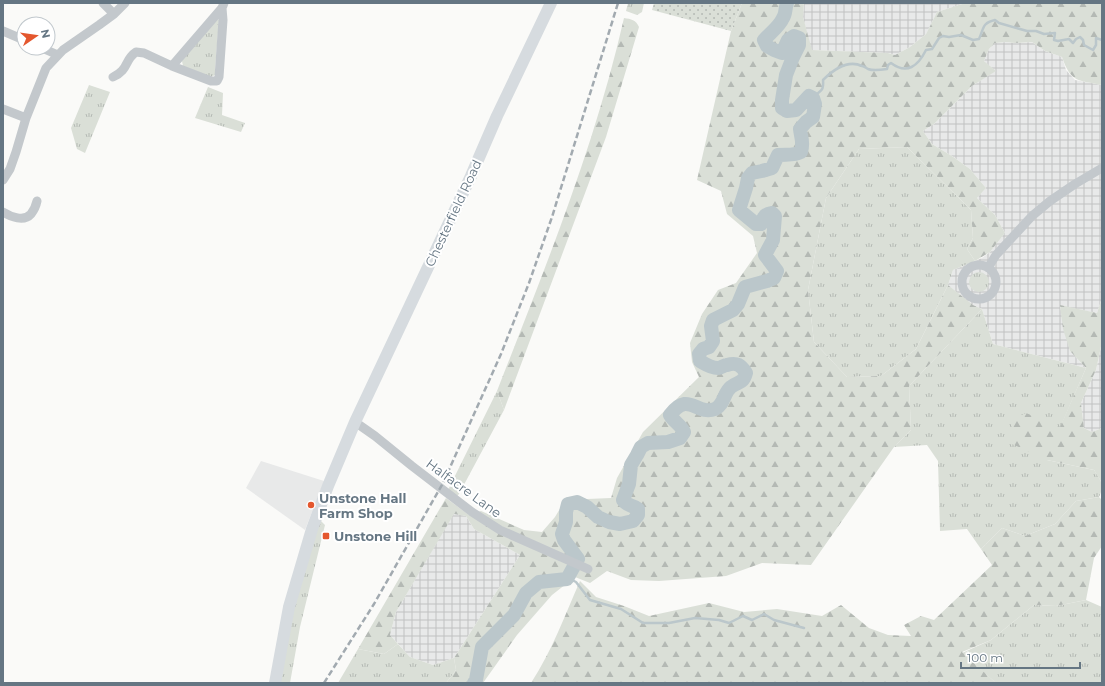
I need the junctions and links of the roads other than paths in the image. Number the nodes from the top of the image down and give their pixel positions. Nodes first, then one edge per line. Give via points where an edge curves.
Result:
1 (104, 3) edge
2 (125, 3) edge
3 (551, 3) edge
4 (223, 6) edge
5 (114, 14) junction
6 (3, 31) edge
7 (16, 37) edge
8 (58, 55) joint
9 (172, 66) junction
10 (113, 77) dead end
11 (3, 109) edge
12 (26, 118) junction
13 (1102, 168) edge
14 (3, 180) edge
15 (37, 202) dead end
16 (3, 212) edge
17 (988, 268) dead end
18 (355, 422) junction
19 (586, 568) dead end
20 (275, 683) edge

1 - 5 street
2 - 5 street
3 - 18 main road, Chesterfield Road
4 - 9 street
4 - 9 street via 219,77 216,81
5 - 8 street
6 - 7 street
8 - 12 street via 46,68
9 - 10 street via 136,52 130,57 124,70
11 - 12 street
12 - 14 street via 10,169
13 - 17 street via 1050,201 1032,216 996,255
15 - 16 street via 27,217 13,217
18 - 19 street, Halfacre Lane via 472,512 500,530
18 - 20 main road via 306,545 289,607

